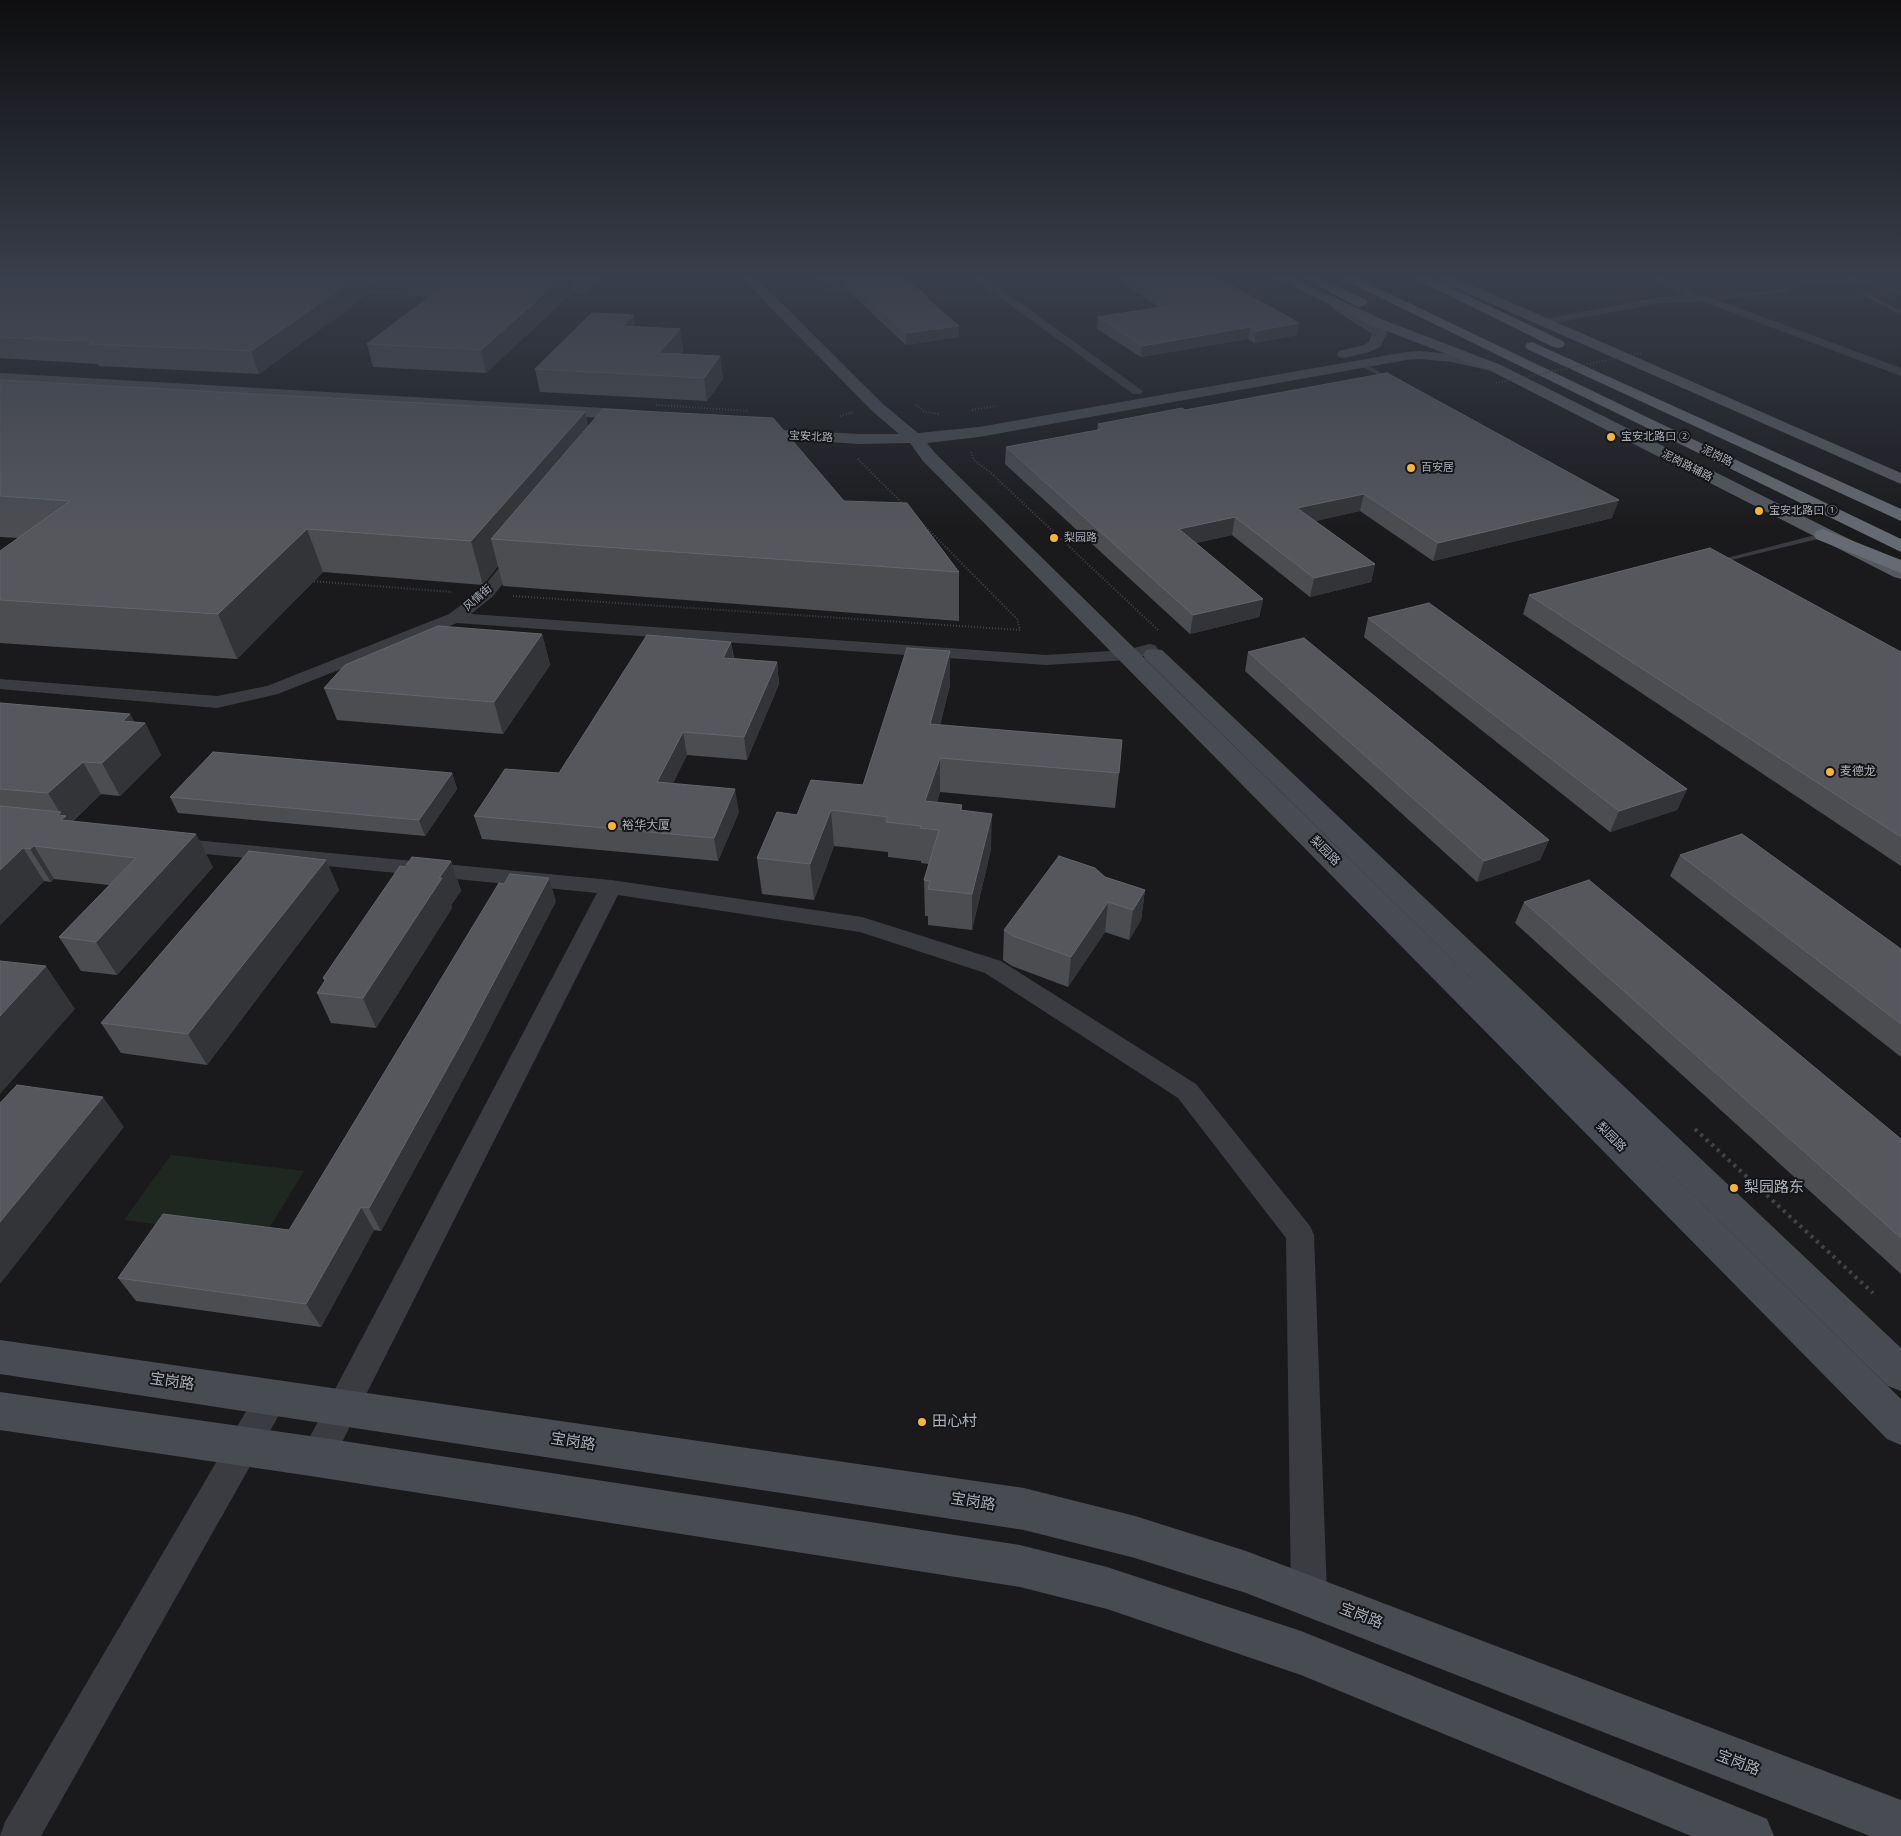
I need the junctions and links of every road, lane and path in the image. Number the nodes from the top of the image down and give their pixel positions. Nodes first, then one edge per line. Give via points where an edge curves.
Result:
1 (833, 363) edge
2 (851, 363) edge
3 (1097, 363) edge
4 (1296, 363) edge
5 (1370, 363) edge
6 (1468, 363) edge
7 (1468, 363) edge
8 (1473, 363) edge
9 (1524, 363) edge
10 (1578, 363) edge
11 (1579, 363) edge
12 (1634, 363) edge
13 (1875, 363) edge
14 (1361, 364) junction
15 (1901, 372) edge
16 (1496, 375) junction
17 (0, 378) edge
18 (1404, 387) edge
19 (0, 389) edge
20 (1137, 391) junction
21 (1003, 405) dead end
22 (965, 411) dead end
23 (647, 422) edge
24 (625, 424) junction
25 (921, 425) junction
26 (736, 427) edge
27 (858, 458) dead end
28 (974, 460) dead end
29 (1901, 479) edge
30 (906, 507) edge
31 (913, 514) edge
32 (1901, 516) edge
33 (1824, 535) junction
34 (529, 542) edge
35 (1901, 546) edge
36 (1731, 558) edge
37 (1901, 567) edge
38 (1901, 573) edge
39 (309, 581) edge
40 (486, 594) junction
41 (455, 618) junction
42 (1145, 645) junction
43 (0, 684) edge
44 (148, 842) edge
45 (611, 887) junction
46 (0, 1358) edge
47 (1901, 1373) edge
48 (272, 1397) junction
49 (342, 1407) junction
50 (0, 1411) edge
51 (1901, 1426) edge
52 (243, 1446) junction
53 (317, 1457) junction
54 (1309, 1595) junction
55 (1901, 1824) edge
56 (19, 1836) edge
57 (1750, 1836) edge

1 - 25 street, 梨园路 via 877,407
2 - 25 street, 梨园路
3 - 20 street
4 - 20 street, 宝安北路
5 - 14 street, 宝安北路
6 - 16 main road, 泥岗路辅路
7 - 16 street, 宝安北路
8 - 16 highway
9 - 35 highway, 泥岗路
10 - 16 path, bridge
11 - 32 highway, 泥岗路
12 - 29 main road
13 - 15 street
14 - 18 lane
14 - 25 street, 宝安北路 via 979,432
16 - 33 main road, 泥岗路辅路
17 - 24 street
19 - 24 street
20 - 25 street, 宝安北路 via 951,424
21 - 22 path
23 - 24 street
25 - 26 street, 宝安北路 via 859,439
25 - 42 street, 梨园路 via 929,457
27 - 30 path
28 - 42 path via 991,473
31 - 40 path via 1018,620 1020,630
33 - 36 lane
33 - 37 highway
33 - 38 main road, 泥岗路辅路
34 - 40 street, 风情街
39 - 40 path
40 - 41 street, 风情街
41 - 42 street via 1046,660
41 - 43 street via 272,690 217,702
42 - 47 street, 梨园路
42 - 51 street, 梨园路
44 - 45 street
45 - 49 street
45 - 54 street via 862,925 994,967 1186,1091 1300,1235
46 - 48 street, 宝岗路
48 - 49 street, 宝岗路
48 - 52 street
49 - 53 street
49 - 54 street, 宝岗路 via 1024,1509 1135,1537
50 - 52 street
52 - 53 street
52 - 56 street
53 - 57 street via 1020,1566 1107,1588 1301,1653
54 - 55 street, 宝岗路

